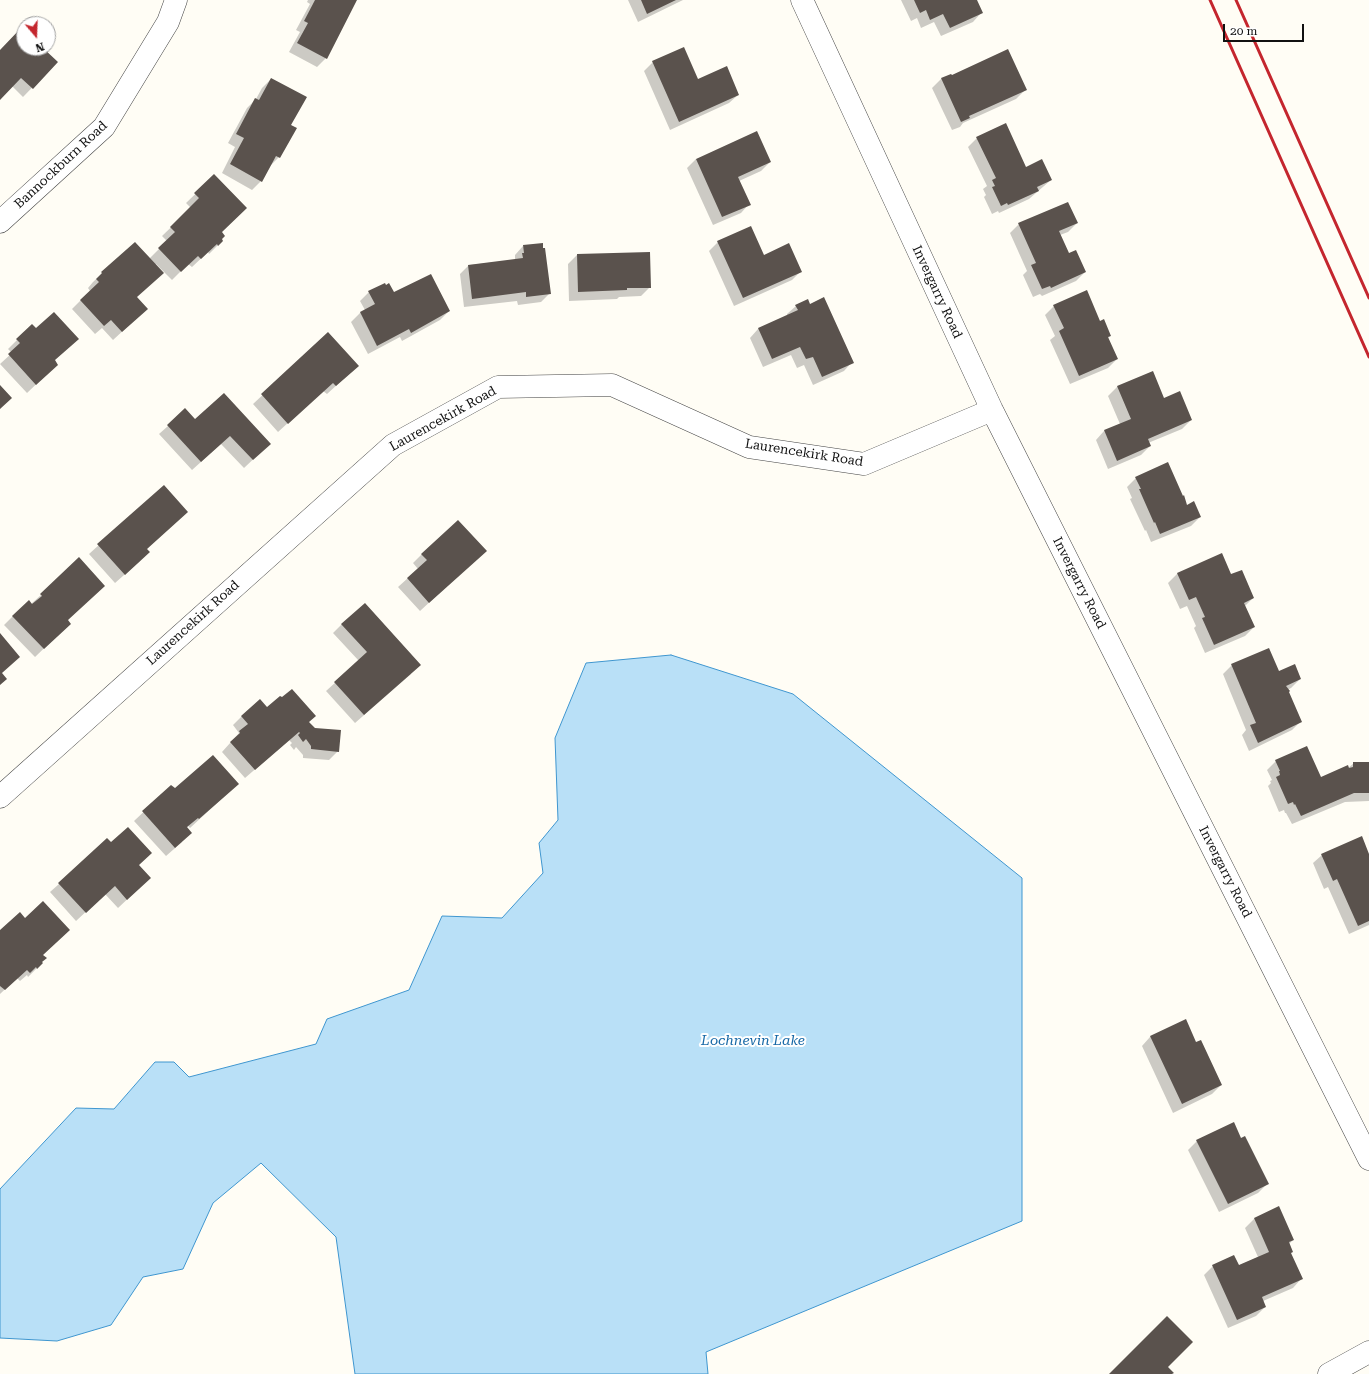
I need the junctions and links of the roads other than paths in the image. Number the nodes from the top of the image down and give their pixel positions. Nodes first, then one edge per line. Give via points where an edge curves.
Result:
1 (176, 0) edge
2 (802, 0) edge
3 (0, 222) edge
4 (992, 410) junction
5 (0, 797) edge
6 (1369, 1159) edge
7 (1369, 1352) edge
8 (1329, 1374) edge

1 - 3 street, Bannockburn Road via 168,22 104,126
2 - 4 street, Invergarry Road
4 - 5 street, Laurencekirk Road via 864,464 749,447 612,385 498,387 392,445
4 - 6 street, Invergarry Road
7 - 8 street

